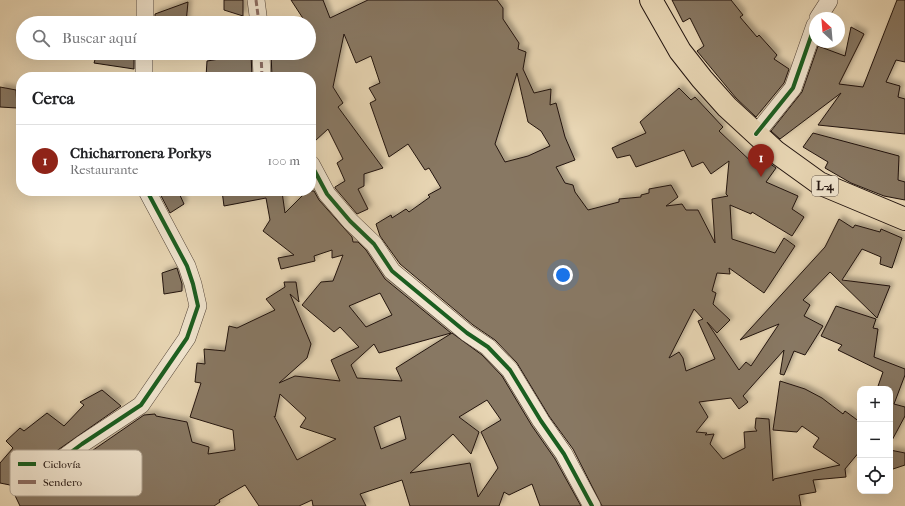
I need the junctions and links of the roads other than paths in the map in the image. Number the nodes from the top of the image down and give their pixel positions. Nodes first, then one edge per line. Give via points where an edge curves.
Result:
1 (145, 0) edge
2 (256, 0) edge
3 (651, 0) edge
4 (829, 1) dead end
5 (822, 12) edge
6 (145, 16) edge
7 (258, 16) edge
8 (809, 42) edge
9 (144, 60) edge
10 (261, 60) edge
11 (144, 72) edge
12 (262, 72) edge
13 (756, 134) junction
14 (316, 173) edge
15 (150, 196) edge
16 (905, 219) edge
17 (74, 450) edge
18 (592, 506) edge

1 - 6 street
2 - 7 street
3 - 13 main road, L-4 via 680,51 727,107
4 - 5 street
8 - 13 street via 794,88
9 - 11 street
10 - 12 street
13 - 16 main road, L-4 via 818,184
14 - 18 street via 327,194 374,244 392,271 456,325 488,347 510,370 564,454
15 - 17 street via 187,266 198,306 187,338 141,405

